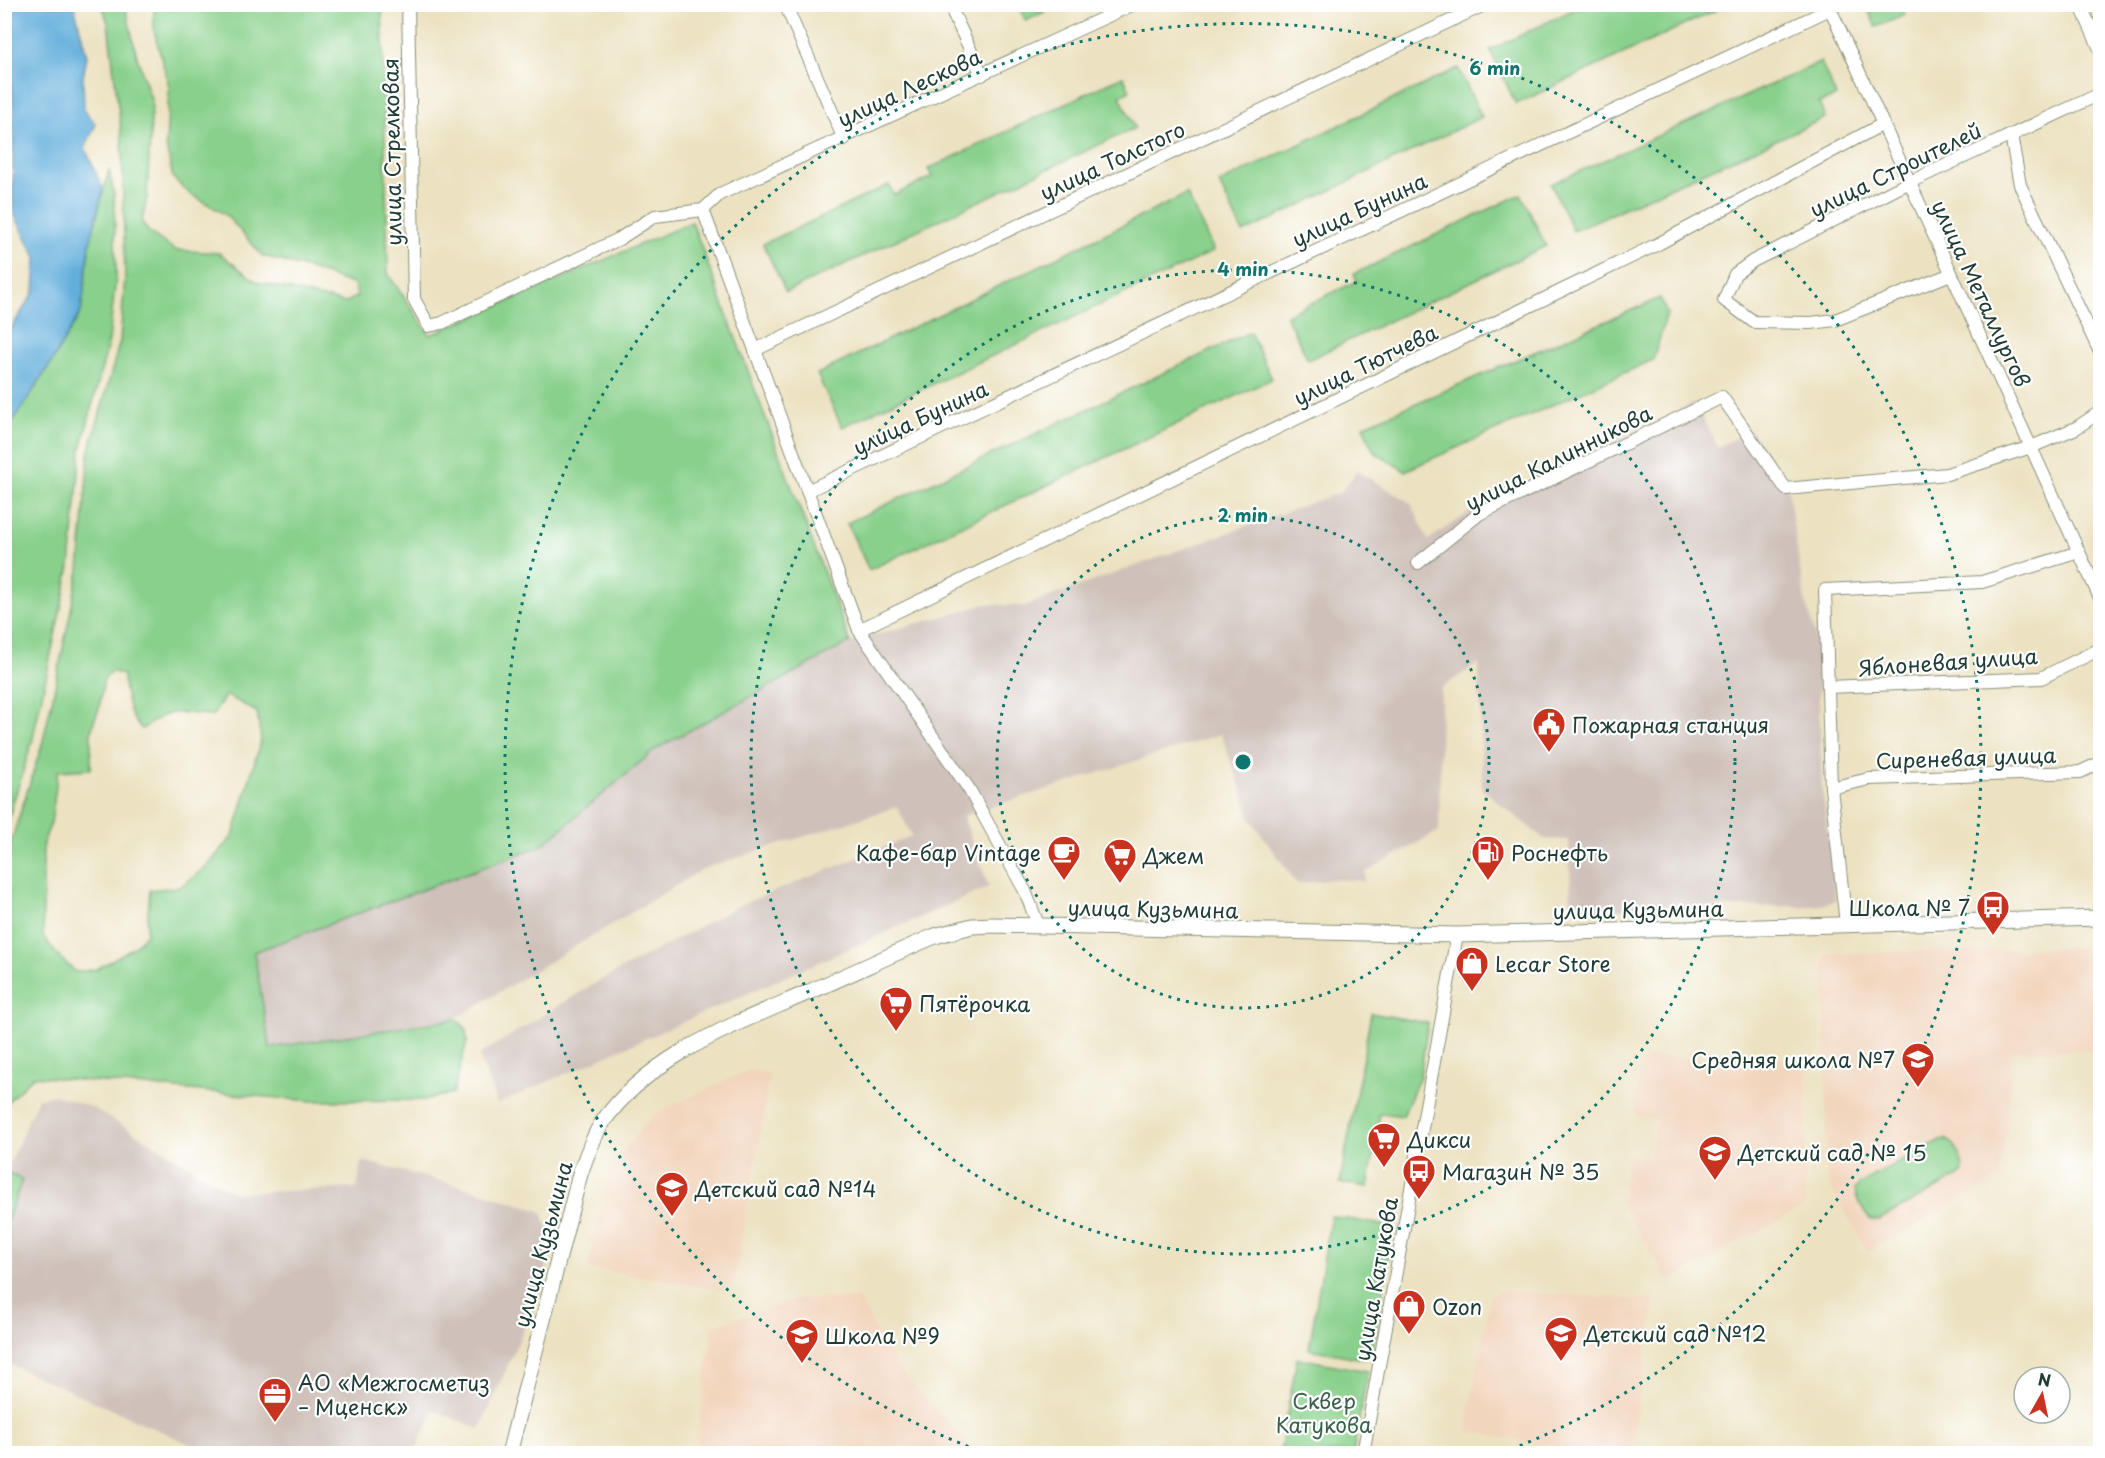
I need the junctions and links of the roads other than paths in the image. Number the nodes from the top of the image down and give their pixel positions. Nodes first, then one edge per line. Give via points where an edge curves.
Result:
1 (408, 4) edge
2 (785, 4) edge
3 (949, 4) edge
4 (1134, 4) edge
5 (1486, 4) edge
6 (2080, 4) edge
7 (1829, 7) edge
8 (1120, 8) edge
9 (2100, 49) edge
10 (982, 75) junction
11 (2100, 94) edge
12 (1883, 124) junction
13 (2011, 135) junction
14 (844, 139) junction
15 (1910, 182) junction
16 (703, 210) junction
17 (1951, 274) junction
18 (755, 350) junction
19 (2100, 352) edge
20 (2100, 412) edge
21 (2031, 447) junction
22 (807, 491) junction
23 (2079, 552) junction
24 (1418, 563) dead end
25 (2100, 598) edge
26 (859, 630) junction
27 (2100, 649) edge
28 (1828, 687) junction
29 (2100, 763) edge
30 (1831, 788) junction
31 (2100, 918) edge
32 (1846, 924) junction
33 (1039, 927) junction
34 (1457, 935) junction
35 (509, 1454) edge
36 (1363, 1454) edge

1 - 16 street, улица Стрелковая via 414,299 429,326 620,239 655,216
2 - 14 street
3 - 10 street
4 - 8 street, улица Лескова
5 - 18 street, улица Толстого
6 - 9 street
7 - 12 street, улица Металлургов
7 - 22 street, улица Бунина
8 - 10 street, улица Лескова
10 - 14 street, улица Лескова
11 - 13 street, улица Строителей
12 - 15 street, улица Металлургов
12 - 26 street, улица Тютчева via 1658,244
13 - 15 street, улица Строителей
13 - 19 street via 2020,185
14 - 16 street, улица Лескова via 720,194
15 - 17 street, улица Металлургов
15 - 17 street, улица Строителей via 1752,261 1735,274 1724,300 1754,321 1811,323 1835,320
16 - 18 street
17 - 21 street, улица Металлургов
18 - 22 street
20 - 21 street via 2076,428
21 - 23 street, улица Металлургов
21 - 24 street, улица Калинникова via 1947,474 1786,489 1722,398 1479,514
22 - 26 street
23 - 25 street, улица Металлургов
23 - 28 street via 1982,582 1825,590
26 - 33 street via 969,789
27 - 28 street, Яблоневая улица via 2041,678
28 - 30 street
29 - 30 street, Сиреневая улица via 2080,772 1869,779
30 - 32 street
31 - 32 main road, улица Кузьмина
32 - 34 main road, улица Кузьмина
33 - 34 main road, улица Кузьмина
33 - 35 main road, улица Кузьмина via 972,926 935,936 703,1041 633,1088 602,1125 580,1174
34 - 36 street, улица Катукова

